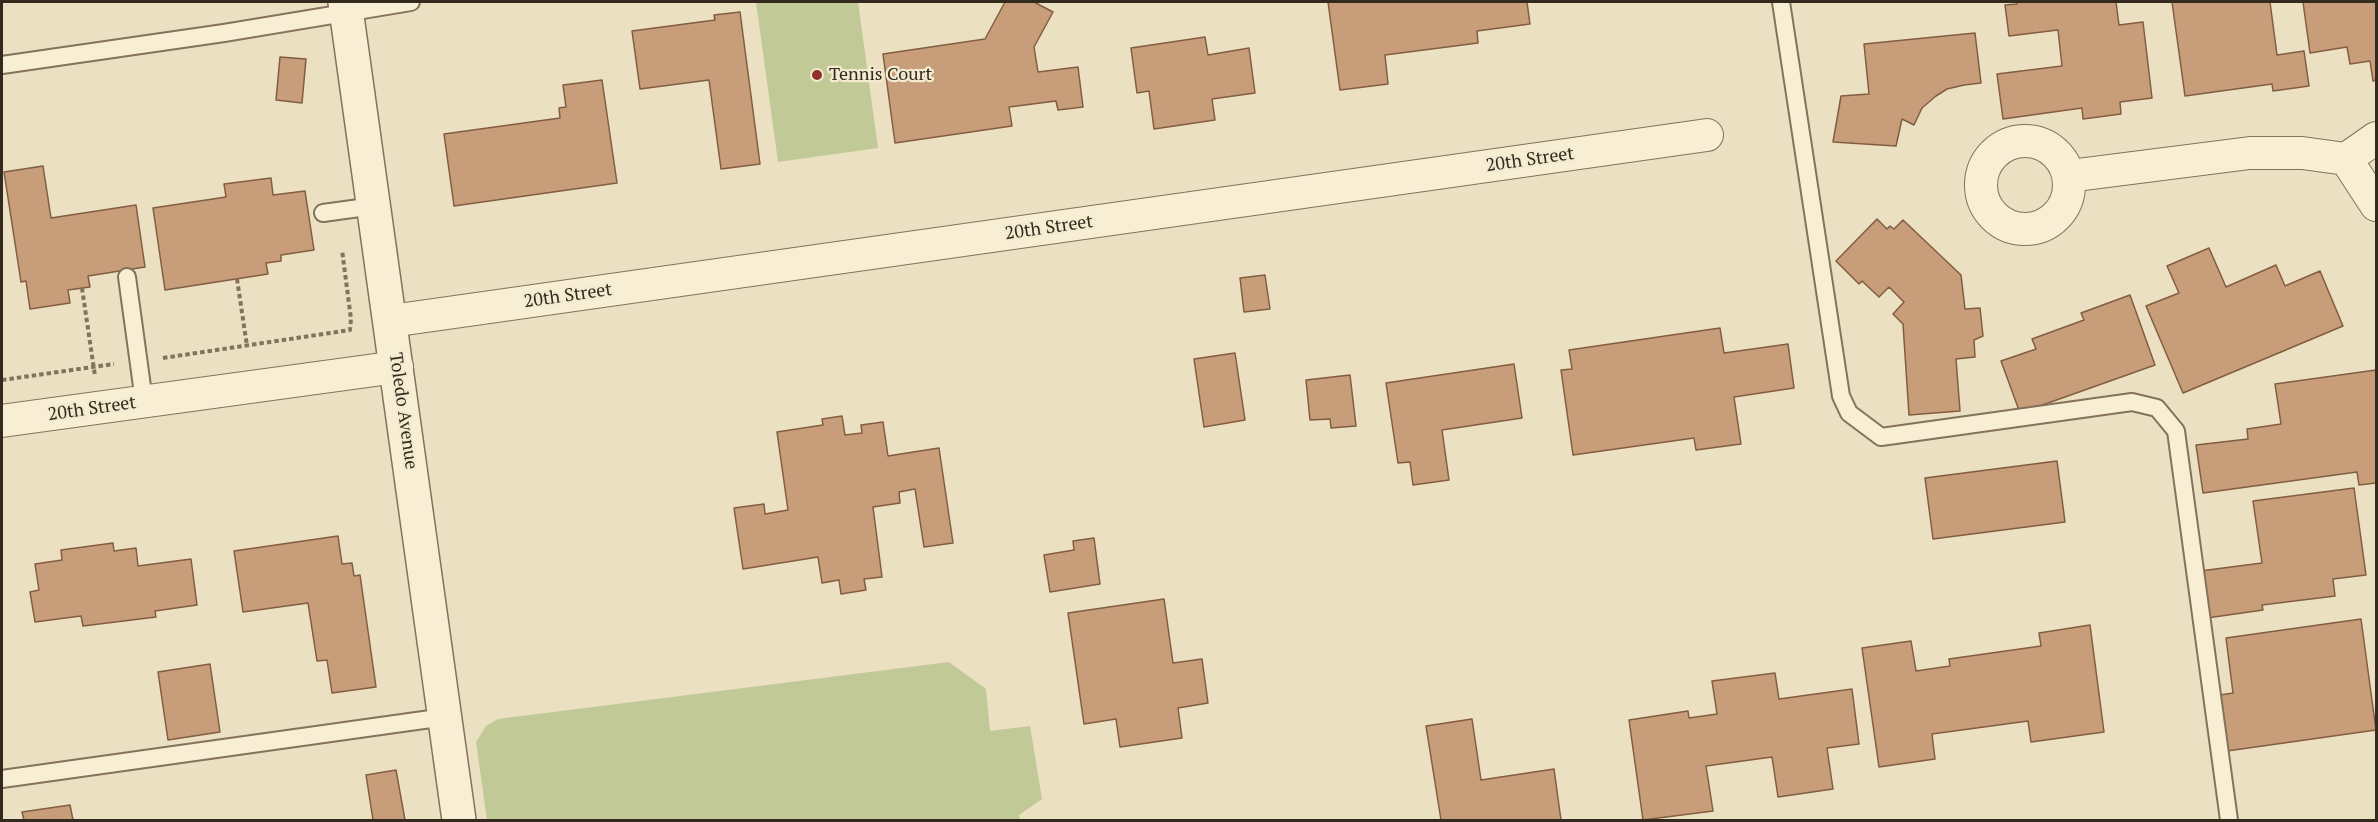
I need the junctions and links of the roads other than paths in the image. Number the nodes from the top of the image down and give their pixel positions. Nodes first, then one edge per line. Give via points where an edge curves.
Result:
1 (411, 2) edge
2 (1781, 2) edge
3 (346, 6) edge
4 (2, 65) edge
5 (1707, 135) dead end
6 (2376, 138) edge
7 (2346, 159) junction
8 (2069, 176) dead end
9 (2376, 205) edge
10 (374, 206) junction
11 (330, 212) road end
12 (127, 277) dead end
13 (390, 321) junction
14 (397, 367) junction
15 (144, 402) junction
16 (2, 421) edge
17 (445, 717) junction
18 (2, 779) edge
19 (459, 820) edge
20 (2229, 820) edge

1 - 3 lane
2 - 20 lane via 1842,396 1849,413 1881,437 2132,402 2157,408 2176,430
3 - 4 lane via 224,33
3 - 10 street, Toledo Avenue
5 - 13 street, 20th Street
6 - 7 street
7 - 8 street via 2302,153 2250,153
7 - 9 street
10 - 11 lane
10 - 13 street, Toledo Avenue
12 - 15 lane
13 - 14 street, Toledo Avenue
14 - 15 street, 20th Street
14 - 17 street, Toledo Avenue
15 - 16 street, 20th Street
17 - 18 lane
17 - 19 street, Toledo Avenue

